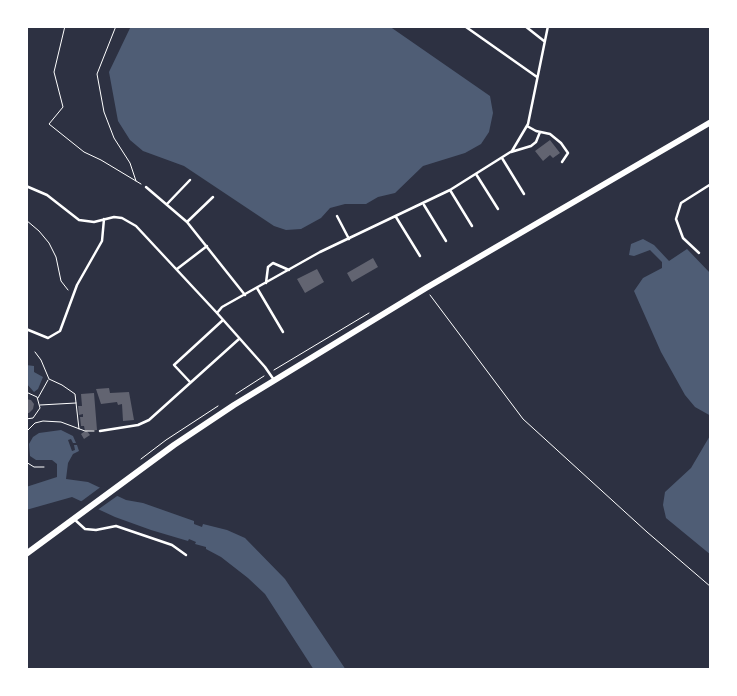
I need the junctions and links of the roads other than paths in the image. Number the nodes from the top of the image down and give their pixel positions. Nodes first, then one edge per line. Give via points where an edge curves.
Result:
1 (461, 26) edge
2 (525, 26) edge
3 (548, 26) edge
4 (467, 27) edge
5 (544, 41) junction
6 (537, 77) junction
7 (711, 122) edge
8 (527, 126) junction
9 (540, 132) junction
10 (509, 153) junction
11 (502, 158) junction
12 (562, 162) dead end
13 (476, 174) junction
14 (190, 180) dead end
15 (711, 184) edge
16 (26, 186) edge
17 (146, 187) road end
18 (450, 190) junction
19 (524, 194) dead end
20 (213, 197) dead end
21 (167, 204) junction
22 (424, 205) junction
23 (498, 209) dead end
24 (337, 216) dead end
25 (396, 217) junction
26 (104, 219) junction
27 (188, 222) junction
28 (472, 226) dead end
29 (349, 239) junction
30 (446, 241) dead end
31 (207, 246) junction
32 (699, 253) dead end
33 (420, 256) dead end
34 (176, 269) junction
35 (289, 270) junction
36 (266, 283) junction
37 (257, 288) junction
38 (245, 295) junction
39 (217, 313) junction
40 (223, 320) junction
41 (26, 329) edge
42 (283, 332) dead end
43 (239, 338) junction
44 (274, 380) junction
45 (190, 382) junction
46 (100, 430) road end
47 (74, 518) junction
48 (26, 554) edge
49 (186, 555) dead end

1 - 4 lane
2 - 5 lane
3 - 5 lane
4 - 6 lane
5 - 6 lane
6 - 8 lane
7 - 44 main road
8 - 9 lane
8 - 10 lane
9 - 10 lane via 531,146
9 - 12 lane via 555,137 566,149 567,158
10 - 11 lane
11 - 13 lane
11 - 19 lane
13 - 18 lane
13 - 23 lane
14 - 21 lane
15 - 32 lane via 681,203 676,218 683,238
16 - 26 lane via 46,195 79,220 94,222
17 - 21 lane
18 - 22 lane
18 - 28 lane
20 - 27 lane
21 - 27 lane
22 - 25 lane
22 - 30 lane
24 - 29 lane
25 - 29 lane
25 - 33 lane
26 - 34 lane via 122,218 136,226
26 - 41 lane via 102,241 56,334 44,338
27 - 31 lane
29 - 35 lane
31 - 34 lane
31 - 38 lane
34 - 39 lane
35 - 36 lane
35 - 36 lane via 273,263 268,267
36 - 37 lane
37 - 38 lane
37 - 42 lane
38 - 39 lane
39 - 40 lane
40 - 43 lane
40 - 45 lane via 174,365
43 - 44 lane
43 - 45 lane
44 - 47 main road via 201,427
45 - 46 lane via 143,424
47 - 48 main road
47 - 49 lane via 85,529 116,526 172,545

